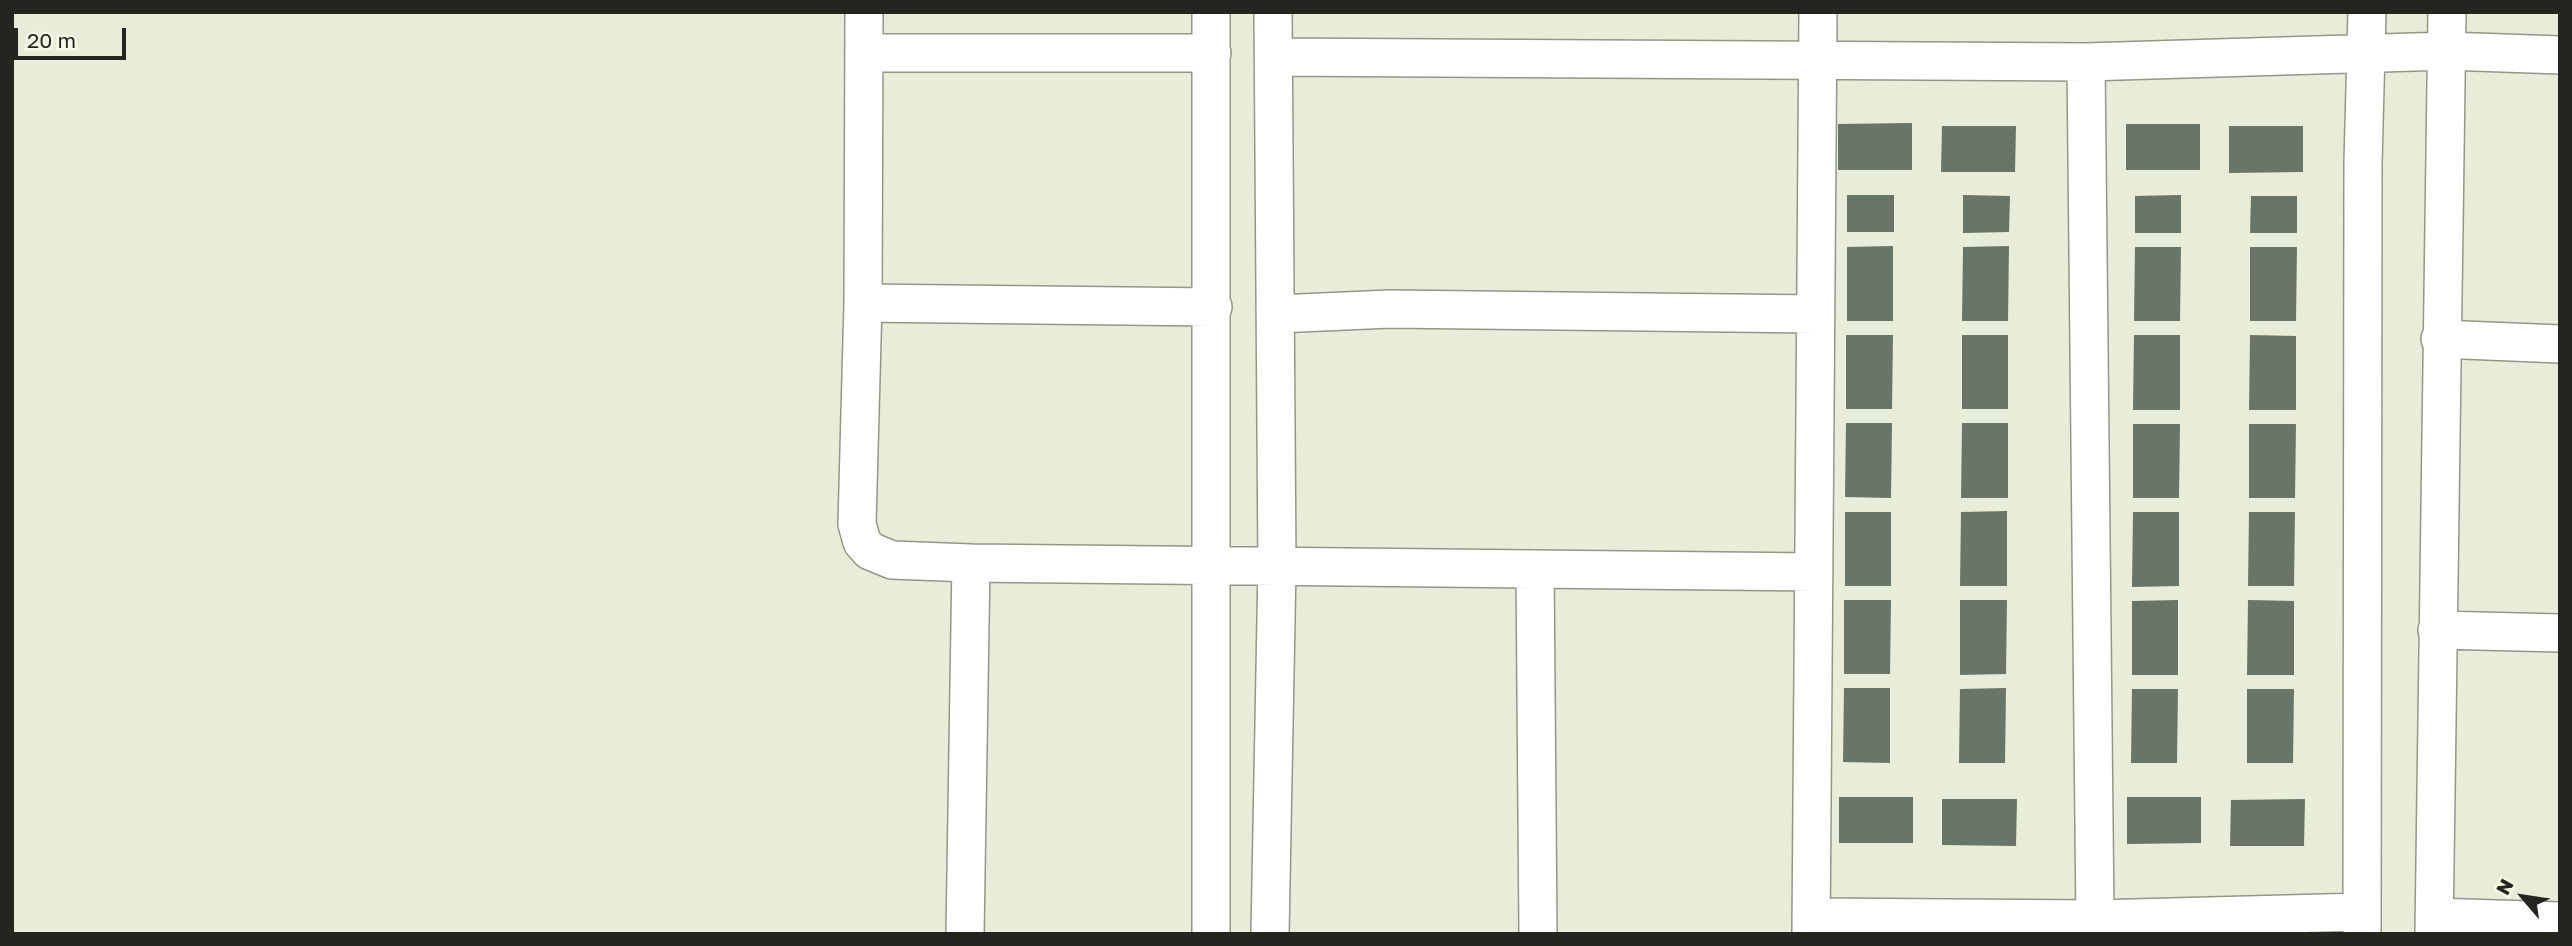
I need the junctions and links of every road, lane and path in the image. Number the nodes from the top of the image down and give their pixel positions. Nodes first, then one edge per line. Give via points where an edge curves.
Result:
1 (864, 12) edge
2 (1211, 12) edge
3 (1273, 12) edge
4 (1818, 12) edge
5 (2367, 12) edge
6 (2447, 12) edge
7 (2447, 51) junction
8 (865, 53) junction
9 (1212, 53) junction
10 (2560, 55) edge
11 (2365, 56) junction
12 (1274, 57) junction
13 (1817, 60) junction
14 (2085, 62) junction
15 (863, 303) junction
16 (1213, 307) junction
17 (1277, 314) junction
18 (1815, 314) junction
19 (2440, 339) junction
20 (2560, 344) edge
21 (971, 563) junction
22 (1212, 566) junction
23 (1277, 566) junction
24 (1535, 569) junction
25 (1814, 572) junction
26 (2437, 629) junction
27 (2560, 633) edge
28 (2095, 919) junction
29 (2560, 921) edge
30 (2362, 923) edge
31 (1811, 925) edge
32 (2434, 925) edge
33 (965, 934) edge
34 (1211, 934) edge
35 (1270, 934) edge
36 (1538, 934) edge

1 - 8 street
2 - 9 street
3 - 12 street
4 - 13 street
5 - 11 street
6 - 7 street
7 - 10 street
7 - 11 street
7 - 19 street
8 - 9 street
8 - 15 street
9 - 16 street
11 - 14 street
11 - 30 street
12 - 13 street
12 - 17 street
13 - 14 street
13 - 18 street
14 - 28 street
15 - 16 street
15 - 21 street via 857,524 862,542 870,551 892,560
16 - 22 street
17 - 18 street via 1391,309
17 - 23 street
18 - 25 street
19 - 20 street
19 - 26 street
21 - 22 street
21 - 33 street
22 - 23 street
22 - 34 street
23 - 24 street
23 - 35 street
24 - 25 street
24 - 36 street
25 - 31 street
26 - 27 street
26 - 32 street
28 - 30 street
28 - 31 street
29 - 32 street

